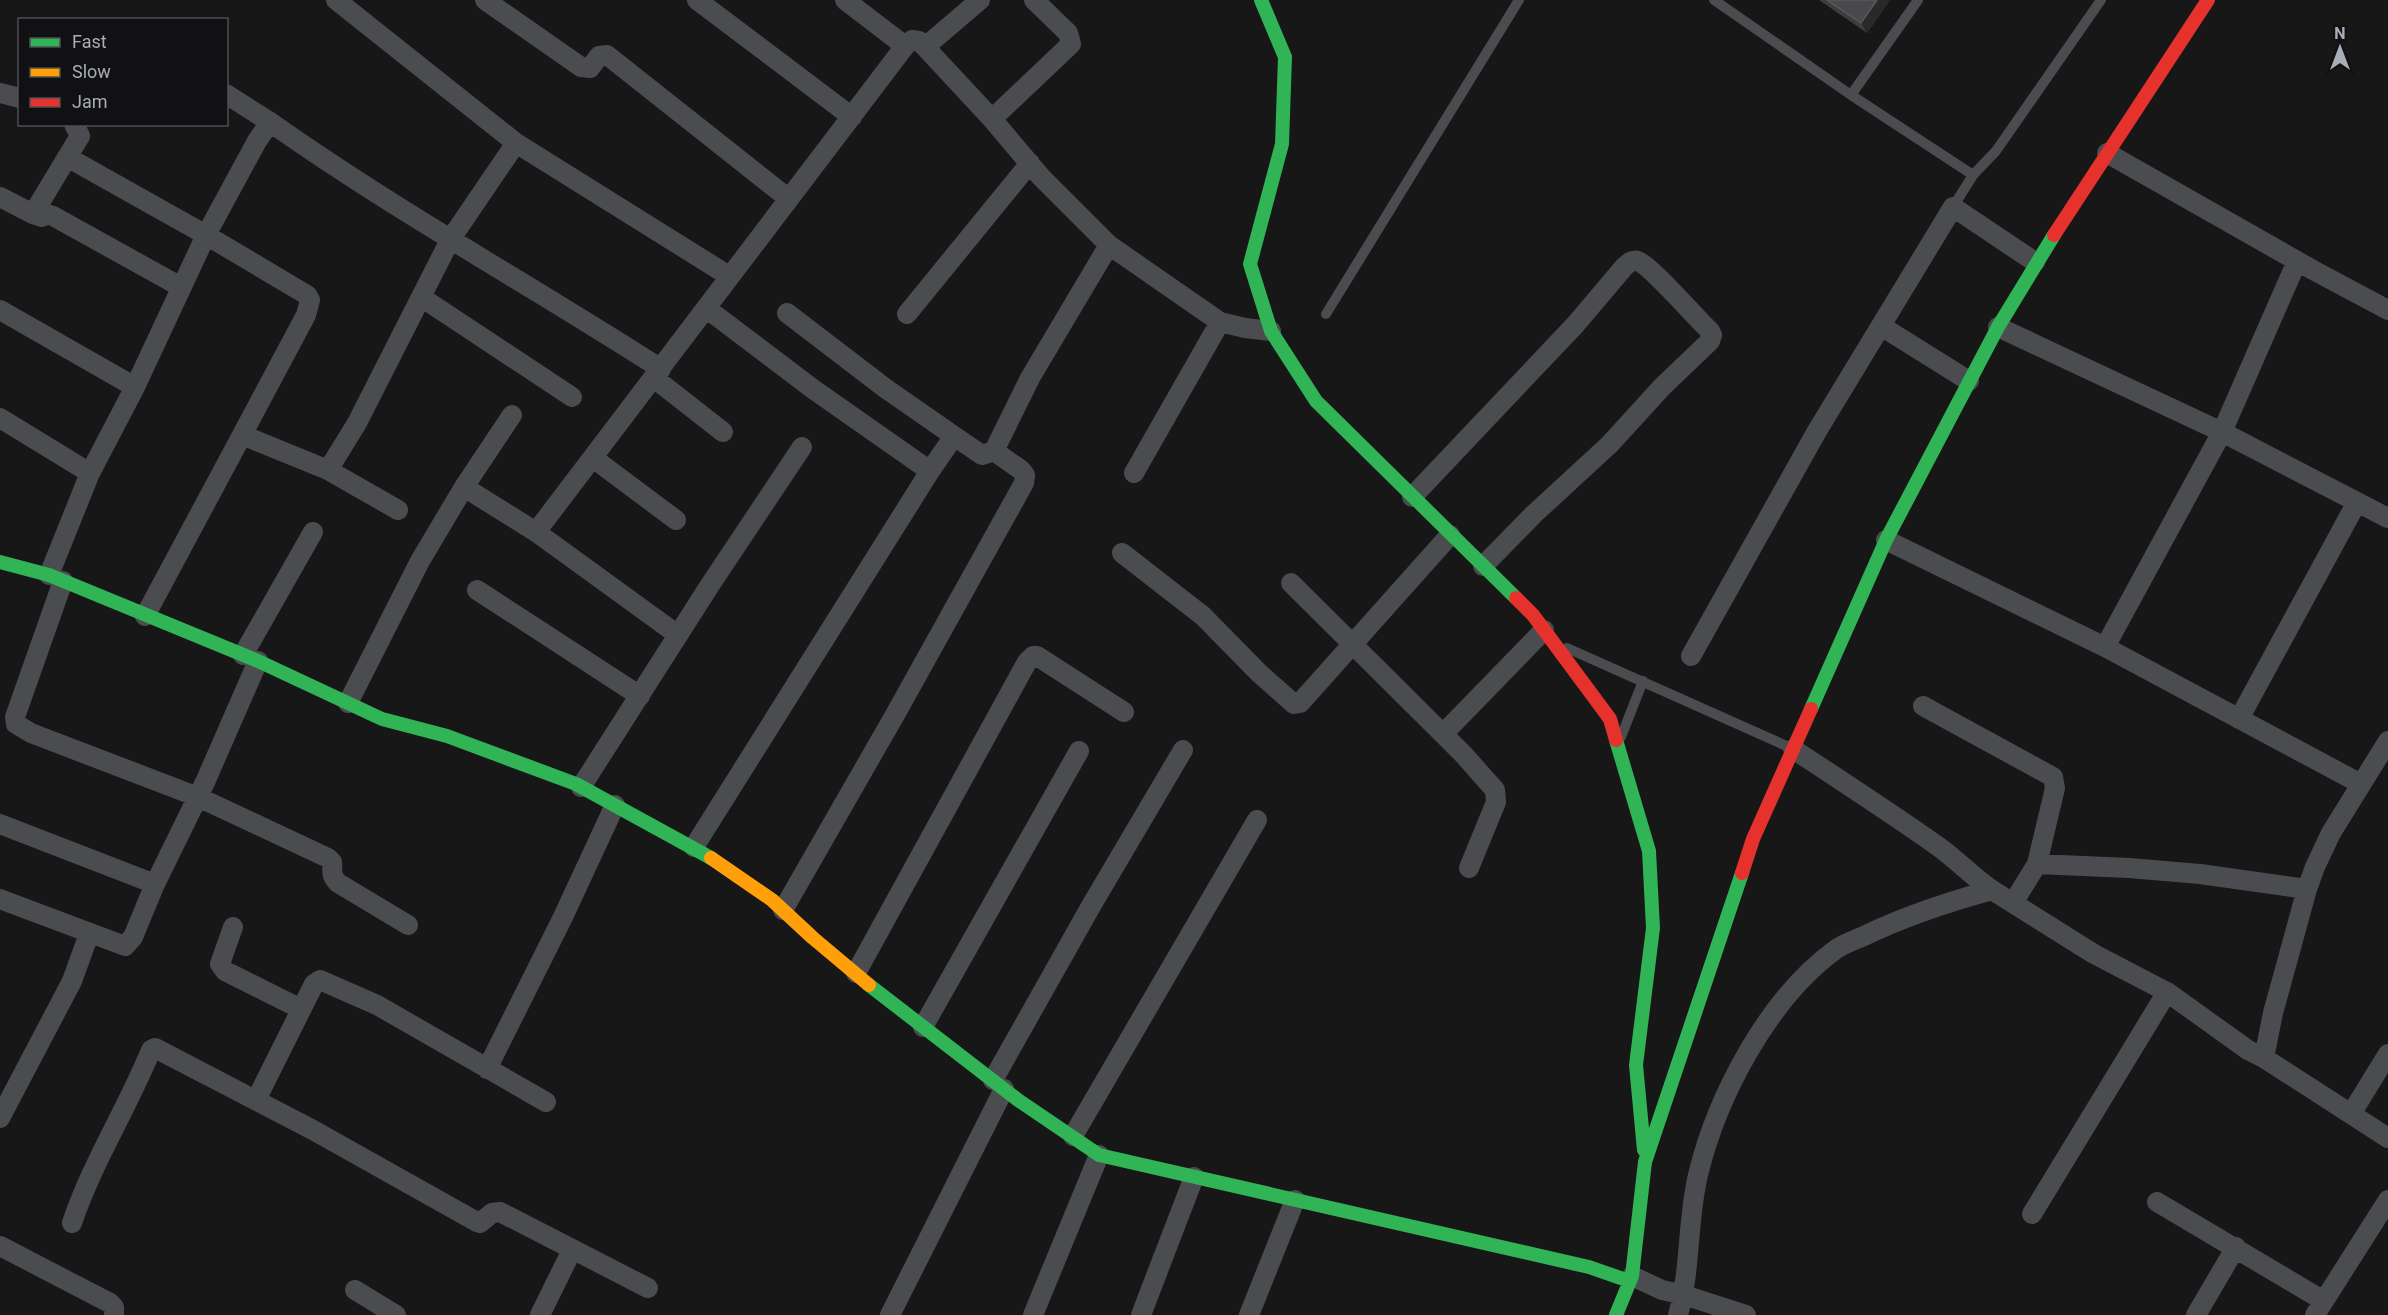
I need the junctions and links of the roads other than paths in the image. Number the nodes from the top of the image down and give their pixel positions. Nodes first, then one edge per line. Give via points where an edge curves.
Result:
1 (336, 0) edge
2 (485, 0) edge
3 (696, 0) edge
4 (845, 0) edge
5 (1034, 0) edge
6 (1261, 0) edge
7 (1519, 0) edge
8 (1714, 0) edge
9 (1918, 0) edge
10 (2101, 0) edge
11 (2208, 0) edge
12 (968, 4) edge
13 (905, 46) junction
14 (926, 47) junction
15 (0, 93) edge
16 (228, 95) edge
17 (1851, 95) junction
18 (18, 98) edge
19 (852, 117) junction
20 (992, 119) junction
21 (270, 122) junction
22 (75, 126) edge
23 (516, 142) junction
24 (2107, 153) junction
25 (67, 157) junction
26 (1030, 163) junction
27 (1973, 175) junction
28 (0, 197) edge
29 (789, 199) junction
30 (1953, 207) junction
31 (33, 214) junction
32 (206, 235) junction
33 (450, 240) junction
34 (1109, 245) junction
35 (2297, 261) junction
36 (2035, 262) junction
37 (729, 276) junction
38 (182, 287) junction
39 (421, 297) junction
40 (706, 308) junction
41 (0, 310) edge
42 (2388, 310) edge
43 (787, 313) dead end
44 (907, 314) dead end
45 (1326, 314) dead end
46 (1220, 322) junction
47 (1881, 326) junction
48 (1998, 327) junction
49 (1271, 331) junction
50 (658, 374) junction
51 (1970, 381) junction
52 (135, 387) junction
53 (572, 397) dead end
54 (512, 415) dead end
55 (0, 418) edge
56 (723, 432) dead end
57 (2222, 432) junction
58 (242, 435) junction
59 (954, 436) junction
60 (802, 447) dead end
61 (994, 451) junction
62 (593, 458) junction
63 (328, 470) junction
64 (930, 471) junction
65 (90, 472) junction
66 (1134, 473) dead end
67 (464, 487) junction
68 (1412, 497) junction
69 (2357, 502) junction
70 (398, 510) dead end
71 (2388, 518) edge
72 (676, 520) dead end
73 (313, 532) dead end
74 (536, 532) junction
75 (1450, 535) junction
76 (1886, 540) junction
77 (1122, 553) dead end
78 (0, 562) edge
79 (1483, 566) junction
80 (56, 578) junction
81 (1291, 582) dead end
82 (477, 590) dead end
83 (145, 616) junction
84 (678, 635) junction
85 (1548, 636) junction
86 (1353, 642) junction
87 (2105, 647) junction
88 (1691, 656) dead end
89 (250, 658) junction
90 (1643, 681) junction
91 (640, 696) junction
92 (348, 704) junction
93 (1923, 706) dead end
94 (1124, 712) dead end
95 (2239, 719) junction
96 (1443, 734) junction
97 (2388, 741) edge
98 (1618, 746) junction
99 (1793, 749) junction
100 (1183, 750) dead end
101 (1079, 751) dead end
102 (2361, 784) junction
103 (581, 787) junction
104 (198, 797) junction
105 (615, 805) junction
106 (1257, 820) dead end
107 (0, 824) edge
108 (694, 847) junction
109 (2037, 864) junction
110 (1469, 868) dead end
111 (155, 884) junction
112 (2307, 889) junction
113 (1992, 890) junction
114 (0, 899) edge
115 (2013, 903) junction
116 (783, 910) junction
117 (408, 925) dead end
118 (233, 927) dead end
119 (89, 934) junction
120 (856, 974) junction
121 (2166, 992) junction
122 (301, 1009) junction
123 (923, 1027) junction
124 (2388, 1054) edge
125 (2264, 1058) junction
126 (487, 1069) junction
127 (998, 1085) junction
128 (256, 1100) junction
129 (546, 1102) dead end
130 (2351, 1114) junction
131 (0, 1118) edge
132 (1072, 1136) junction
133 (2388, 1138) edge
134 (1099, 1155) junction
135 (1645, 1161) junction
136 (1194, 1178) junction
137 (1295, 1200) junction
138 (2388, 1200) edge
139 (2157, 1202) dead end
140 (2032, 1214) dead end
141 (72, 1223) dead end
142 (0, 1246) edge
143 (2236, 1247) junction
144 (572, 1250) junction
145 (1630, 1279) junction
146 (648, 1288) dead end
147 (355, 1290) dead end
148 (1684, 1295) junction
149 (2320, 1308) edge
150 (1723, 1311) edge
151 (114, 1315) edge
152 (396, 1315) edge
153 (540, 1315) edge
154 (890, 1315) edge
155 (1033, 1315) edge
156 (1141, 1315) edge
157 (1249, 1315) edge
158 (1616, 1315) edge
159 (1678, 1315) edge
160 (1746, 1315) edge
161 (2196, 1315) edge

1 - 23 street
2 - 29 street via 581,67 590,68 599,56 607,55
3 - 19 street
4 - 13 street
5 - 20 street via 1068,33 1071,44
6 - 49 street via 1285,57 1282,144 1250,264
7 - 45 lane
8 - 17 lane
9 - 17 lane
10 - 27 lane via 1996,151
11 - 24 street
12 - 14 street
13 - 14 street via 912,40
13 - 19 street
14 - 20 street
15 - 18 street
16 - 21 street
17 - 27 lane
19 - 29 street
20 - 26 street
21 - 32 street
21 - 33 street
22 - 25 street via 80,136
23 - 33 street
23 - 37 street
24 - 35 street
24 - 36 street
25 - 31 street
25 - 32 street
26 - 34 street
26 - 44 street
27 - 30 lane
28 - 31 street
29 - 37 street
30 - 36 street
30 - 47 street
31 - 38 street via 42,218 47,214 53,216
32 - 38 street
32 - 58 street via 310,300 306,315
33 - 39 street
33 - 50 street via 576,314
34 - 46 street
34 - 61 street via 1030,378
35 - 42 street
35 - 57 street
36 - 48 street
37 - 40 street
38 - 52 street
39 - 53 street
39 - 63 street via 357,423
40 - 50 street
40 - 64 street
41 - 52 street
43 - 59 street
46 - 49 street
46 - 66 street
47 - 51 street
47 - 88 street
48 - 51 street
48 - 57 street
49 - 68 street via 1316,401
50 - 56 street
50 - 62 street
51 - 76 street
52 - 65 street
54 - 67 street
55 - 65 street
57 - 69 street
57 - 87 street
58 - 63 street
58 - 83 street
59 - 61 street via 982,455
59 - 64 street
60 - 84 street
61 - 116 street via 1021,470 1024,483
62 - 72 street
62 - 74 street
63 - 70 street
64 - 108 street
65 - 80 street
67 - 74 street
67 - 92 street via 420,561
68 - 75 street
68 - 79 street via 1575,325 1625,266 1638,261 1652,272 1710,331 1710,340 1610,444
69 - 71 street
69 - 95 street
73 - 89 street
74 - 84 street
75 - 79 street
75 - 86 street
76 - 87 street
76 - 99 street
77 - 86 street via 1203,616 1294,704 1300,703
78 - 80 street
79 - 85 street via 1533,615
80 - 83 street
80 - 104 street via 16,724
81 - 86 street
82 - 91 street
83 - 89 street
84 - 91 street
85 - 90 lane
85 - 96 street
85 - 98 street via 1610,719
86 - 96 street
87 - 95 street
89 - 92 street
89 - 104 street
90 - 98 lane
90 - 99 lane
91 - 103 street
92 - 103 street via 382,719 447,736
93 - 109 street via 2053,777 2055,788
94 - 120 street via 1033,656
95 - 102 street
96 - 110 street via 1497,796
97 - 102 street
98 - 135 street via 1649,851 1653,928 1636,1065
99 - 113 street via 1956,859
99 - 135 street via 1753,839
100 - 127 street
101 - 123 street
102 - 112 street via 2331,833
103 - 105 street
104 - 111 street
104 - 117 street via 328,858 338,883
105 - 108 street
105 - 126 street
106 - 132 street
107 - 111 street
108 - 116 street
109 - 112 street via 2180,872
109 - 115 street
111 - 119 street via 129,944
112 - 125 street
113 - 115 street
113 - 148 street via 1899,919 1836,949 1790,992 1746,1055 1718,1110 1697,1176
114 - 119 street
115 - 121 street via 2094,954
116 - 120 street
118 - 122 street via 221,957 225,971
119 - 131 street via 72,981
120 - 123 street
121 - 125 street
121 - 140 street
122 - 126 street via 314,984 320,980 327,982 377,1005
122 - 128 street
123 - 127 street
124 - 130 street
125 - 130 street
126 - 129 street
127 - 132 street
127 - 154 street
128 - 141 street via 153,1049 88,1181
128 - 144 street via 477,1222 500,1212
130 - 133 street
132 - 134 street
134 - 136 street
134 - 155 street
135 - 145 street
136 - 137 street
136 - 156 street
137 - 145 street
137 - 157 street
138 - 149 street
139 - 143 street
142 - 151 street via 110,1304
143 - 149 street
143 - 161 street
144 - 146 street
144 - 153 street
145 - 148 street
145 - 158 street
147 - 152 street
148 - 150 street
148 - 159 street
150 - 160 street

